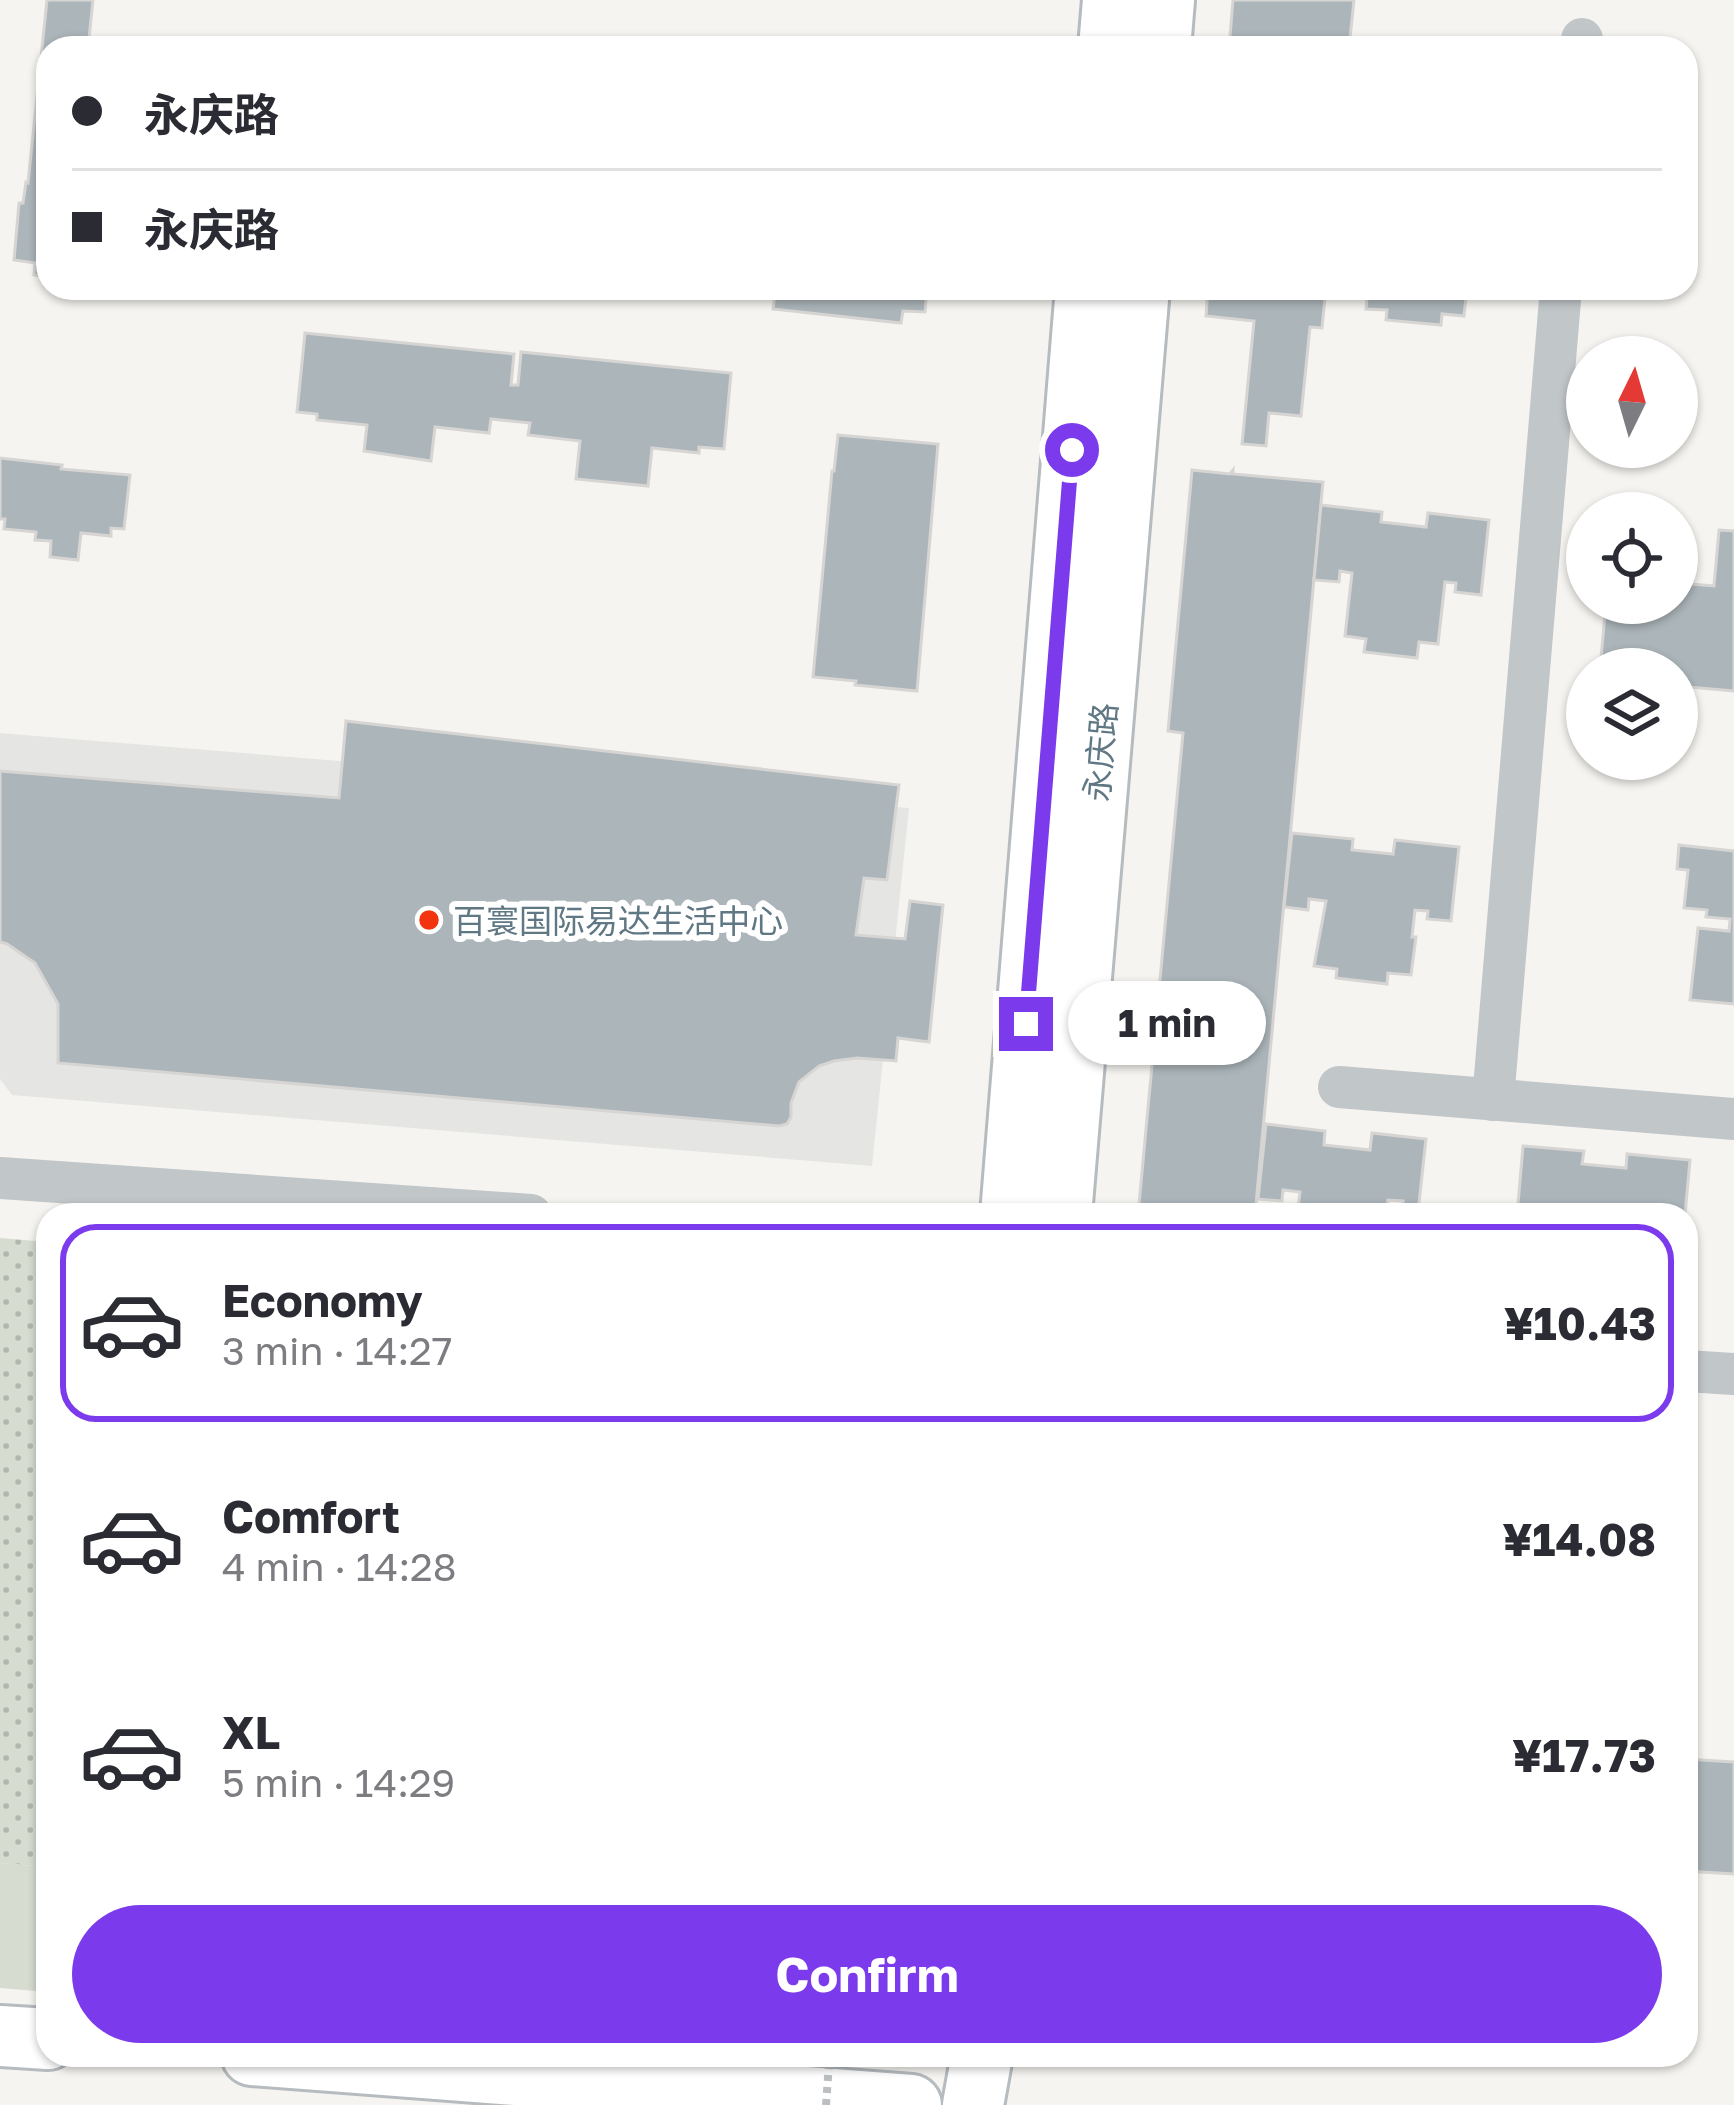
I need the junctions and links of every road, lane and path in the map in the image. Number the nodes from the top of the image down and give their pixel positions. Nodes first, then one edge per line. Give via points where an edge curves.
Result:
1 (1113, 0) edge
2 (1164, 0) edge
3 (1110, 36) edge
4 (1161, 36) edge
5 (1085, 300) edge
6 (1138, 300) edge
7 (1561, 300) edge
8 (1340, 1087) dead end
9 (1493, 1100) junction
10 (1734, 1120) edge
11 (0, 1178) edge
12 (358, 1203) edge
13 (1012, 1203) edge
14 (1061, 1203) edge
15 (1698, 1372) edge
16 (1734, 1374) edge
17 (0, 2036) edge
18 (36, 2038) edge
19 (410, 2067) edge
20 (829, 2067) edge
21 (945, 2067) edge
22 (980, 2067) edge
23 (826, 2105) edge
24 (911, 2105) edge
25 (942, 2105) edge
26 (973, 2105) edge

1 - 3 street
2 - 4 street
5 - 13 street, 永庆路
6 - 14 street, 永庆路
7 - 9 street
8 - 9 street
9 - 10 street
11 - 12 street
15 - 16 street
17 - 18 street
19 - 24 street
20 - 23 path, bridge
21 - 25 street
22 - 26 street

